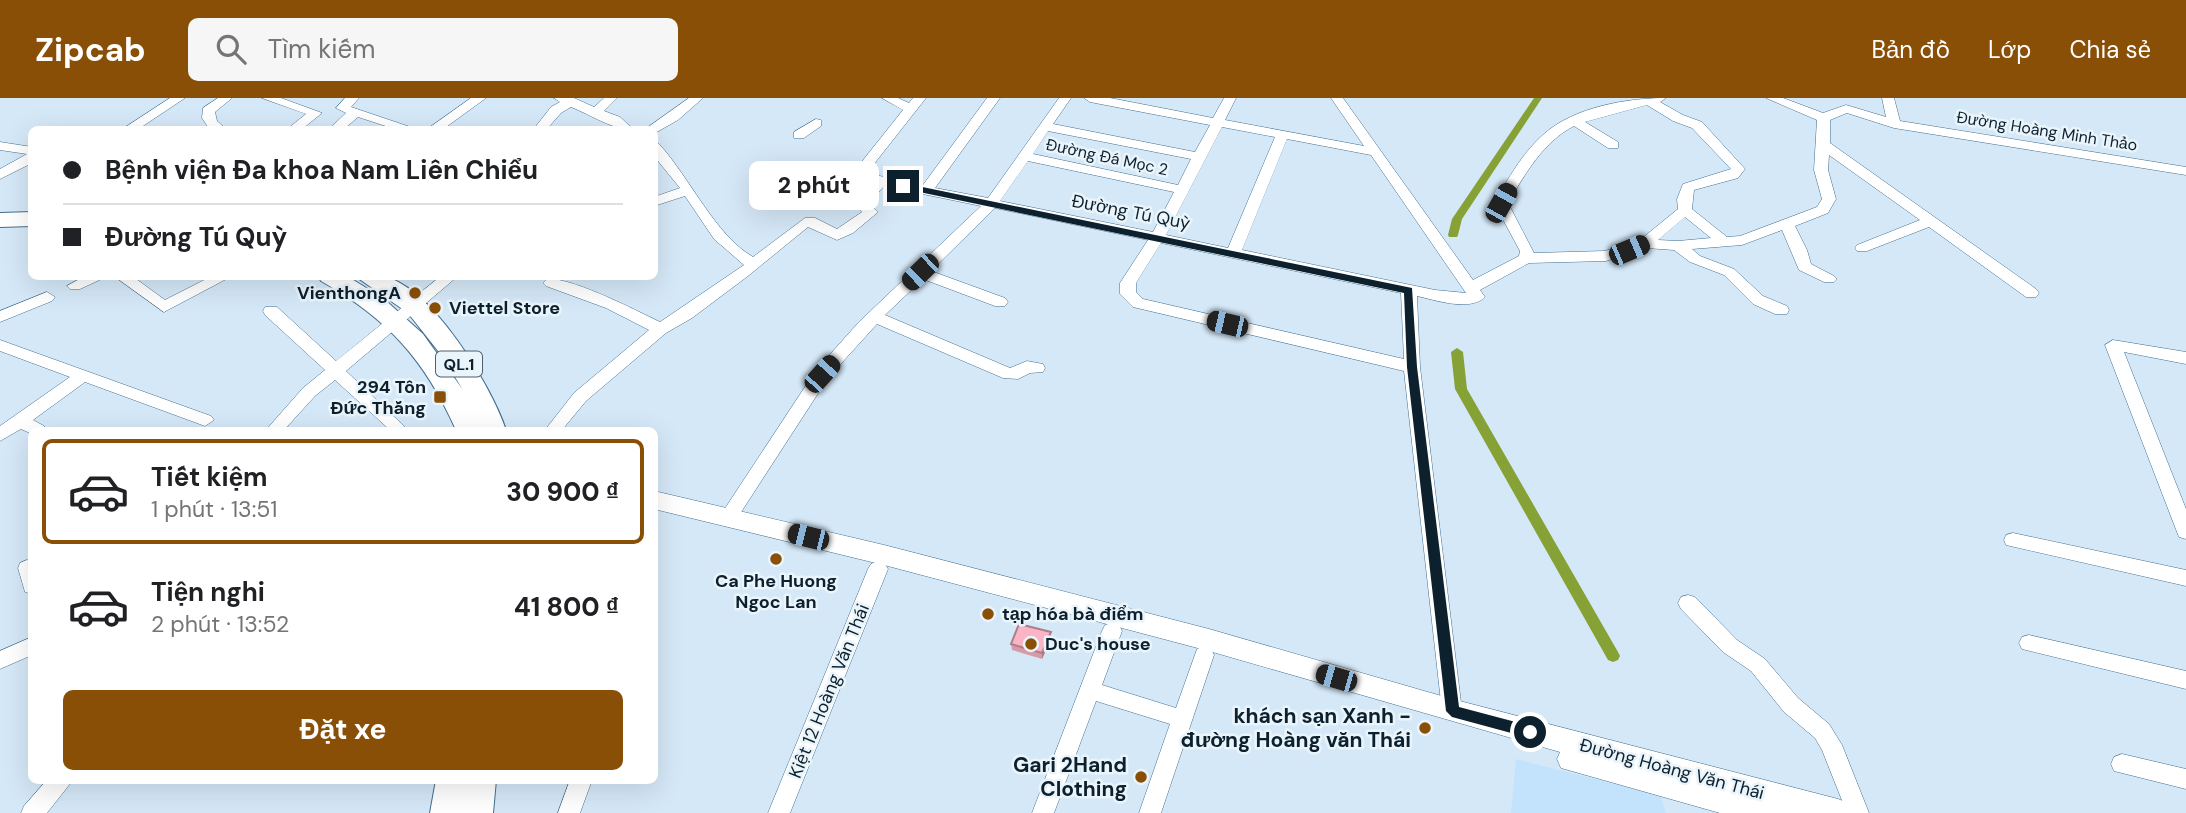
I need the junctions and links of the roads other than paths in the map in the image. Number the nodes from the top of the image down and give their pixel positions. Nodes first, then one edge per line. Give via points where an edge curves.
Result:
1 (179, 98) edge
2 (226, 98) edge
3 (268, 98) edge
4 (353, 98) edge
5 (480, 98) edge
6 (611, 98) edge
7 (697, 98) edge
8 (888, 98) edge
9 (994, 98) edge
10 (1065, 98) edge
11 (1090, 98) edge
12 (1230, 98) edge
13 (1337, 98) edge
14 (1772, 98) edge
15 (1888, 98) edge
16 (1655, 99) edge
17 (565, 100) edge
18 (916, 104) edge
19 (356, 112) junction
20 (596, 112) junction
21 (1823, 118) junction
22 (1218, 122) junction
23 (1576, 122) junction
24 (816, 123) dead end
25 (1894, 124) junction
26 (134, 126) edge
27 (212, 126) edge
28 (298, 126) edge
29 (339, 126) edge
30 (400, 126) edge
31 (438, 126) edge
32 (542, 126) edge
33 (623, 126) edge
34 (657, 126) edge
35 (1046, 127) junction
36 (799, 135) dead end
37 (1283, 135) junction
38 (1822, 144) junction
39 (1613, 145) dead end
40 (1, 147) edge
41 (28, 150) edge
42 (658, 152) edge
43 (1374, 152) junction
44 (28, 153) edge
45 (1025, 156) junction
46 (1200, 157) junction
47 (28, 159) edge
48 (0, 168) edge
49 (2186, 171) edge
50 (0, 175) edge
51 (880, 182) junction
52 (687, 190) junction
53 (926, 190) junction
54 (1182, 190) junction
55 (658, 201) edge
56 (991, 204) junction
57 (28, 207) edge
58 (0, 208) edge
59 (1685, 210) junction
60 (0, 219) edge
61 (28, 219) edge
62 (1929, 222) junction
63 (1787, 225) junction
64 (1158, 237) junction
65 (1724, 242) junction
66 (1645, 243) junction
67 (1678, 246) junction
68 (1862, 248) dead end
69 (1234, 252) junction
70 (1527, 258) junction
71 (752, 263) junction
72 (920, 272) junction
73 (1829, 279) dead end
74 (91, 280) edge
75 (127, 280) edge
76 (217, 280) edge
77 (337, 280) edge
78 (370, 280) edge
79 (446, 280) edge
80 (551, 283) dead end
81 (75, 286) dead end
82 (1409, 290) junction
83 (1474, 293) junction
84 (2031, 293) dead end
85 (47, 297) dead end
86 (1000, 302) dead end
87 (1781, 310) dead end
88 (271, 311) dead end
89 (407, 314) junction
90 (0, 317) edge
91 (875, 317) junction
92 (660, 329) junction
93 (0, 345) edge
94 (2186, 358) edge
95 (1412, 367) junction
96 (1037, 368) dead end
97 (335, 370) junction
98 (83, 376) junction
99 (205, 421) dead end
100 (21, 422) junction
101 (32, 427) edge
102 (277, 427) edge
103 (392, 427) edge
104 (469, 427) edge
105 (492, 427) edge
106 (555, 427) edge
107 (0, 435) edge
108 (658, 501) edge
109 (658, 517) edge
110 (728, 518) junction
111 (2186, 532) edge
112 (2013, 540) dead end
113 (878, 569) junction
114 (2186, 579) edge
115 (1688, 603) dead end
116 (1112, 631) junction
117 (2029, 643) dead end
118 (28, 647) edge
119 (1204, 655) junction
120 (0, 660) edge
121 (2186, 680) edge
122 (1089, 690) junction
123 (1452, 711) junction
124 (1182, 719) junction
125 (1591, 756) junction
126 (2122, 764) dead end
127 (2186, 779) edge
128 (58, 784) edge
129 (452, 784) edge
130 (480, 784) edge
131 (580, 784) edge
132 (32, 813) edge
133 (447, 813) edge
134 (476, 813) edge
135 (569, 813) edge
136 (779, 813) edge
137 (1042, 813) edge
138 (1150, 813) edge
139 (1769, 813) edge
140 (1838, 813) edge
141 (1858, 813) edge

1 - 26 street
2 - 27 street via 208,110
3 - 28 street via 316,113
4 - 19 street via 342,107
5 - 31 street
6 - 20 street
7 - 34 street
8 - 18 street
9 - 53 street
10 - 35 street
11 - 22 street
12 - 22 street
13 - 43 street
14 - 21 street
15 - 25 street
16 - 23 street
16 - 59 street via 1678,118 1698,125 1738,169 1733,175 1688,187
17 - 20 street
17 - 32 street
18 - 51 street via 863,169 863,177
19 - 29 street
19 - 30 street
20 - 33 street
21 - 25 street, Đường Hoàng Minh Thảo via 1846,109
21 - 38 street
22 - 37 street
22 - 46 street
23 - 39 street
23 - 70 street via 1545,141 1501,203
24 - 36 street
25 - 49 street, Đường Hoàng Minh Thảo
35 - 45 street
35 - 46 street
37 - 43 street
37 - 69 street
38 - 62 street
38 - 63 street via 1821,170 1829,200 1823,210
40 - 41 street
42 - 52 street
43 - 83 street
44 - 48 street
45 - 54 street, Đường Đá Mọc 2
45 - 56 street
46 - 54 street
47 - 50 street
51 - 53 street, Đường Tú Quỳ
51 - 71 street via 861,204 870,213 843,233 834,234 810,221
52 - 55 street
52 - 71 street via 718,236 736,255
53 - 56 street, Đường Tú Quỳ
54 - 64 street
56 - 64 street, Đường Tú Quỳ
56 - 72 street
57 - 58 highway
59 - 65 street
59 - 66 street
60 - 61 highway
62 - 68 street
62 - 84 street
63 - 65 street
63 - 73 street via 1804,267
64 - 69 street, Đường Tú Quỳ
64 - 95 street via 1128,283 1128,294 1138,303
65 - 67 street
66 - 67 street
66 - 70 street via 1606,256
67 - 87 street via 1695,259 1729,272 1758,300
69 - 82 street, Đường Tú Quỳ
70 - 83 street
71 - 92 street
72 - 86 street
72 - 91 street
74 - 81 street
75 - 76 street via 164,307
77 - 89 highway, QL.1
78 - 89 highway, QL.1
79 - 89 street
80 - 92 street via 611,304
82 - 83 street, Đường Tú Quỳ via 1461,299
82 - 95 street
85 - 90 street
88 - 97 street
89 - 97 street
89 - 104 highway, QL.1
89 - 105 highway, QL.1 via 452,352
91 - 96 street via 1009,374
91 - 110 street via 822,374
92 - 106 street via 580,397
93 - 98 street
94 - 111 street via 2113,345
95 - 123 street
97 - 102 street
97 - 103 street
98 - 99 street
98 - 100 street
100 - 101 street
100 - 107 street
108 - 110 main road, Đường Hoàng Văn Thái
109 - 113 main road, Đường Hoàng Văn Thái
110 - 123 main road, Đường Hoàng Văn Thái via 1209,640
112 - 114 street
113 - 116 main road, Đường Hoàng Văn Thái
113 - 136 street, Kiệt 12 Hoàng Văn Thái
115 - 141 street via 1822,731
116 - 119 main road, Đường Hoàng Văn Thái
116 - 122 street
117 - 121 street
118 - 120 street
119 - 124 street
119 - 125 main road, Đường Hoàng Văn Thái
122 - 124 street
122 - 137 street
123 - 125 main road, Đường Hoàng Văn Thái
124 - 138 street
125 - 139 main road, Đường Hoàng Văn Thái
125 - 140 main road, Đường Hoàng Văn Thái
126 - 127 street
128 - 132 street
129 - 133 highway
130 - 134 highway
131 - 135 street

